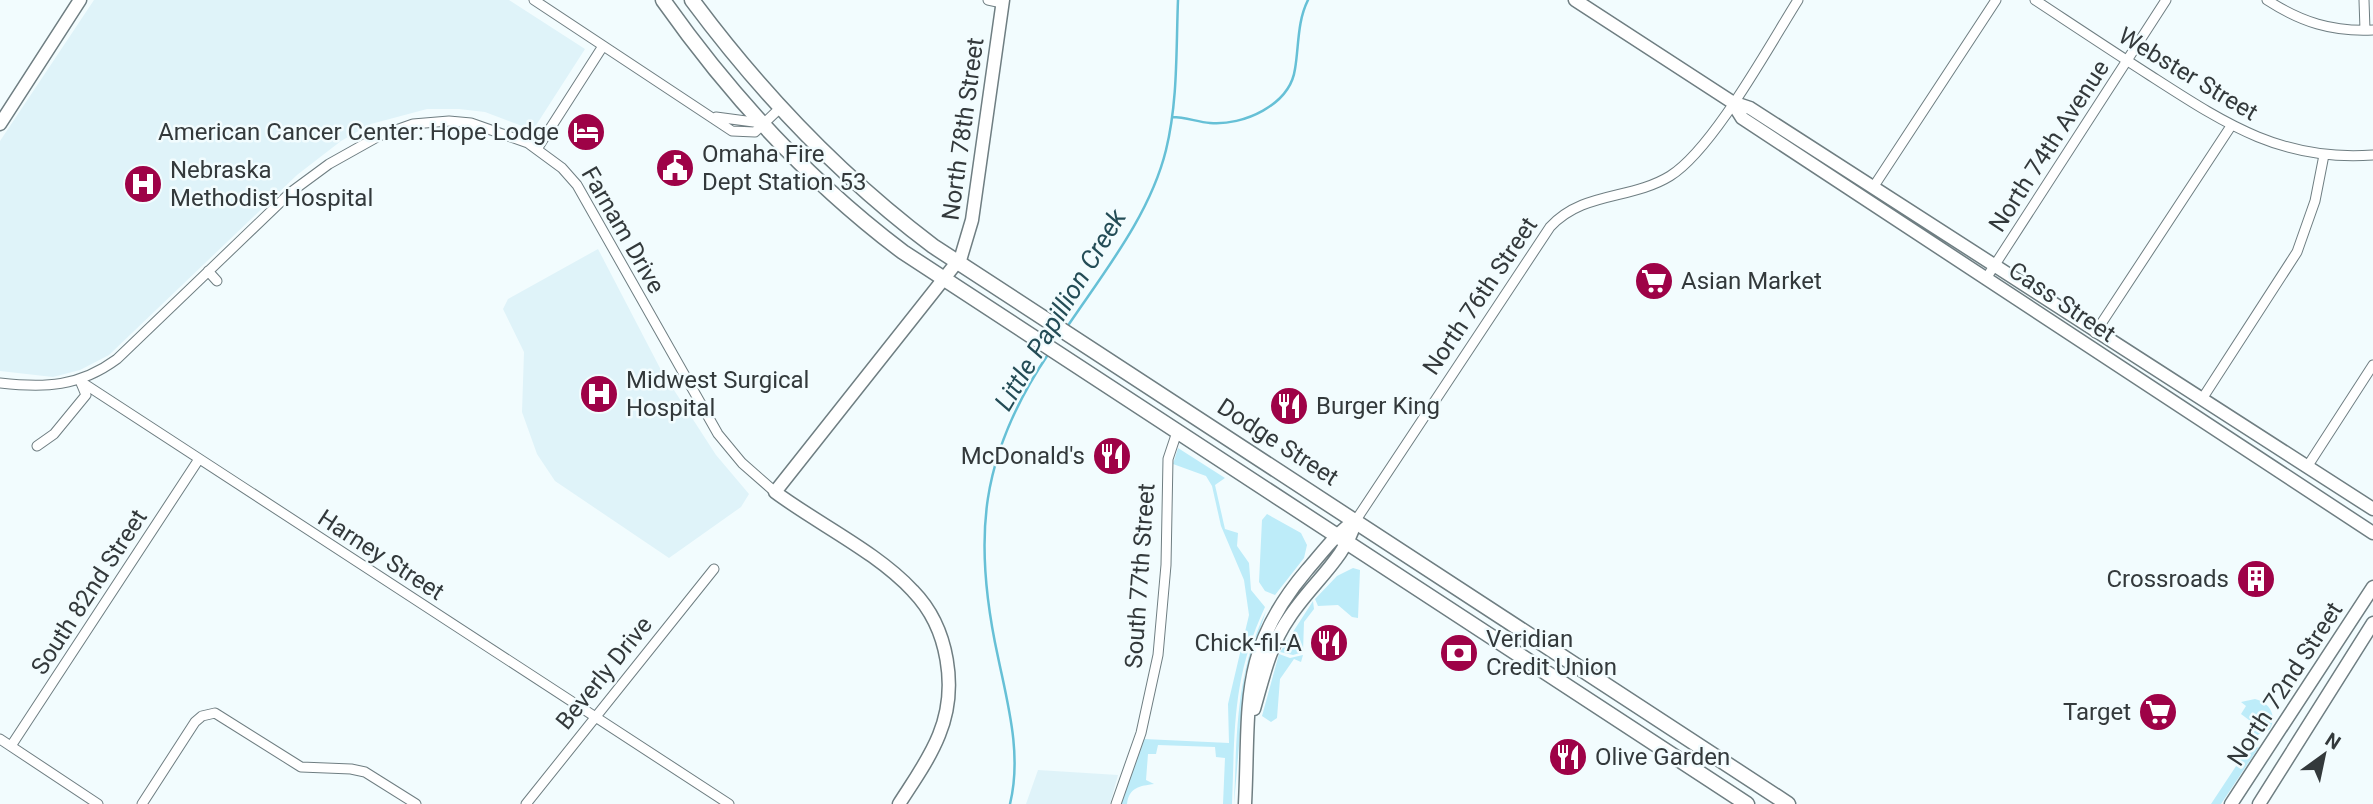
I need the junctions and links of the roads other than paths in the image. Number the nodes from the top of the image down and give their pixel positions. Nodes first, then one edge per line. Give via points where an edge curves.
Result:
1 (80, 0) edge
2 (534, 0) edge
3 (663, 0) edge
4 (692, 0) edge
5 (988, 0) edge
6 (1575, 0) edge
7 (1798, 0) edge
8 (1996, 0) edge
9 (2035, 0) edge
10 (2166, 0) edge
11 (2267, 0) edge
12 (2364, 0) edge
13 (1002, 1) edge
14 (2369, 30) edge
15 (603, 46) junction
16 (2127, 61) junction
17 (1732, 102) junction
18 (780, 108) junction
19 (0, 124) edge
20 (763, 124) junction
21 (2231, 126) junction
22 (537, 149) junction
23 (2324, 155) junction
24 (2373, 155) edge
25 (1874, 186) junction
26 (958, 263) junction
27 (1994, 265) junction
28 (208, 271) junction
29 (1987, 277) junction
30 (944, 280) junction
31 (218, 281) dead end
32 (2095, 333) junction
33 (2373, 365) edge
34 (80, 381) junction
35 (0, 383) edge
36 (2202, 400) junction
37 (1177, 432) junction
38 (37, 446) dead end
39 (199, 459) junction
40 (2307, 467) junction
41 (775, 492) junction
42 (2373, 509) edge
43 (1356, 520) junction
44 (2373, 533) edge
45 (1342, 540) junction
46 (714, 569) dead end
47 (2373, 587) edge
48 (2373, 623) edge
49 (595, 717) junction
50 (0, 739) edge
51 (11, 746) junction
52 (98, 804) edge
53 (142, 804) edge
54 (416, 804) edge
55 (526, 804) edge
56 (729, 804) edge
57 (899, 804) edge
58 (1116, 804) edge
59 (1245, 804) edge
60 (1747, 804) edge
61 (1788, 804) edge
62 (2231, 804) edge
63 (2259, 804) edge

1 - 19 main road
2 - 15 street
3 - 20 highway, Dodge Street
4 - 18 highway, Dodge Street
5 - 13 street
6 - 17 main road, Cass Street
7 - 17 street, North 76th Street
8 - 25 street
9 - 16 street, Webster Street
10 - 16 street, North 74th Avenue
11 - 14 street via 2314,25
12 - 14 street
13 - 26 main road, North 78th Street via 972,220
15 - 20 street via 707,113
15 - 22 street
16 - 21 street, Webster Street
16 - 27 street, North 74th Avenue
17 - 25 main road, Cass Street via 1750,108
17 - 29 main road, Cass Street via 1742,118
17 - 43 street, North 76th Street via 1703,145 1677,172 1652,185 1583,203 1553,224
18 - 20 street
18 - 26 highway, Dodge Street via 864,191
20 - 30 highway, Dodge Street via 846,205
21 - 23 street, Webster Street via 2276,145
21 - 32 street
22 - 28 street, Farnam Drive via 509,134 471,123 432,121 397,129 310,177
22 - 41 street, Farnam Drive via 577,185 718,434
23 - 24 street, Webster Street
23 - 36 street via 2315,201 2297,252
25 - 27 main road, Cass Street
26 - 30 main road
26 - 43 highway, Dodge Street
27 - 29 street, North 74th Avenue
27 - 32 main road, Cass Street
28 - 31 street
28 - 34 street, Farnam Drive via 117,359
29 - 44 main road, Cass Street
30 - 37 highway, Dodge Street
30 - 41 main road
32 - 36 main road, Cass Street
33 - 40 street
34 - 35 street via 47,387
34 - 38 street via 86,395 54,434
34 - 39 street, Harney Street
36 - 40 main road, Cass Street
37 - 45 highway, Dodge Street
37 - 58 street, South 77th Street via 1168,458 1158,655 1141,733
39 - 49 street, Harney Street
39 - 51 street, South 82nd Street
40 - 42 main road, Cass Street
41 - 57 main road, Farnam Drive via 893,573 920,599 939,633 948,671 948,703 940,733
43 - 45 main road, North 76th Street
43 - 61 highway, Dodge Street
45 - 59 main road via 1279,635 1266,668 1249,730
45 - 60 highway, Dodge Street
46 - 49 street, Beverly Drive
47 - 62 main road, North 72nd Street
48 - 63 main road, North 72nd Street
49 - 55 street, Beverly Drive
49 - 56 street, Harney Street
50 - 51 street
51 - 52 street
53 - 54 street via 195,722 209,713 219,714 301,767 365,772

